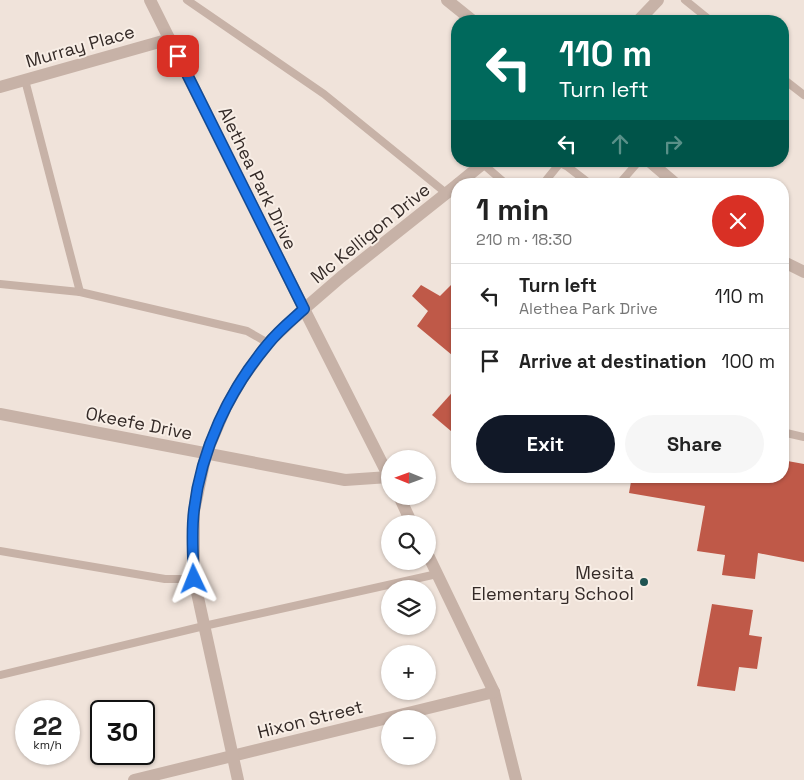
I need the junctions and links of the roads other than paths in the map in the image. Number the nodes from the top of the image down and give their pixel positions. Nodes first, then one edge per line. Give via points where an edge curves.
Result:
1 (150, 0) edge
2 (186, 0) edge
3 (447, 0) edge
4 (658, 0) edge
5 (685, 0) edge
6 (466, 15) edge
7 (644, 15) edge
8 (704, 15) edge
9 (170, 39) junction
10 (25, 80) junction
11 (789, 83) edge
12 (0, 87) edge
13 (804, 95) edge
14 (480, 167) edge
15 (490, 167) edge
16 (557, 167) edge
17 (568, 167) edge
18 (633, 167) edge
19 (656, 167) edge
20 (467, 178) edge
21 (500, 178) edge
22 (548, 178) edge
23 (582, 178) edge
24 (624, 178) edge
25 (669, 178) edge
26 (451, 190) edge
27 (446, 193) junction
28 (789, 264) edge
29 (804, 272) edge
30 (0, 284) edge
31 (80, 292) junction
32 (304, 309) junction
33 (268, 343) junction
34 (0, 414) edge
35 (789, 434) edge
36 (804, 437) edge
37 (206, 454) junction
38 (381, 460) edge
39 (381, 478) edge
40 (0, 552) edge
41 (435, 570) edge
42 (437, 574) junction
43 (194, 579) junction
44 (204, 626) junction
45 (0, 675) edge
46 (494, 692) junction
47 (233, 756) junction
48 (134, 780) edge
49 (238, 780) edge
50 (516, 780) edge

1 - 9 street, Alethea Park Drive
2 - 27 lane via 324,94
3 - 6 street
4 - 7 street
5 - 8 lane
9 - 10 street, Murray Place
9 - 32 street, Alethea Park Drive
10 - 12 street, Murray Place
10 - 31 lane
11 - 13 lane
14 - 20 street, Mc Kelligon Drive
15 - 21 lane
16 - 22 lane
17 - 23 lane
18 - 24 lane
19 - 25 street
26 - 27 street, Mc Kelligon Drive
27 - 32 street, Mc Kelligon Drive
28 - 29 street
30 - 31 lane
31 - 33 lane via 247,331
32 - 33 street, Mc Kelligon Drive
32 - 38 street, Alethea Park Drive
33 - 37 street, Mc Kelligon Drive via 226,407
34 - 37 street, Okeefe Drive
35 - 36 lane
37 - 39 street, Okeefe Drive via 345,480
37 - 43 street, Mc Kelligon Drive via 194,511
40 - 43 lane via 166,579
41 - 42 street
42 - 44 lane
42 - 46 street
43 - 44 street, Mc Kelligon Drive
44 - 45 lane
44 - 47 street, Mc Kelligon Drive
46 - 47 street, Hixon Street
46 - 50 street
47 - 48 street, Hixon Street
47 - 49 street, Mc Kelligon Drive

